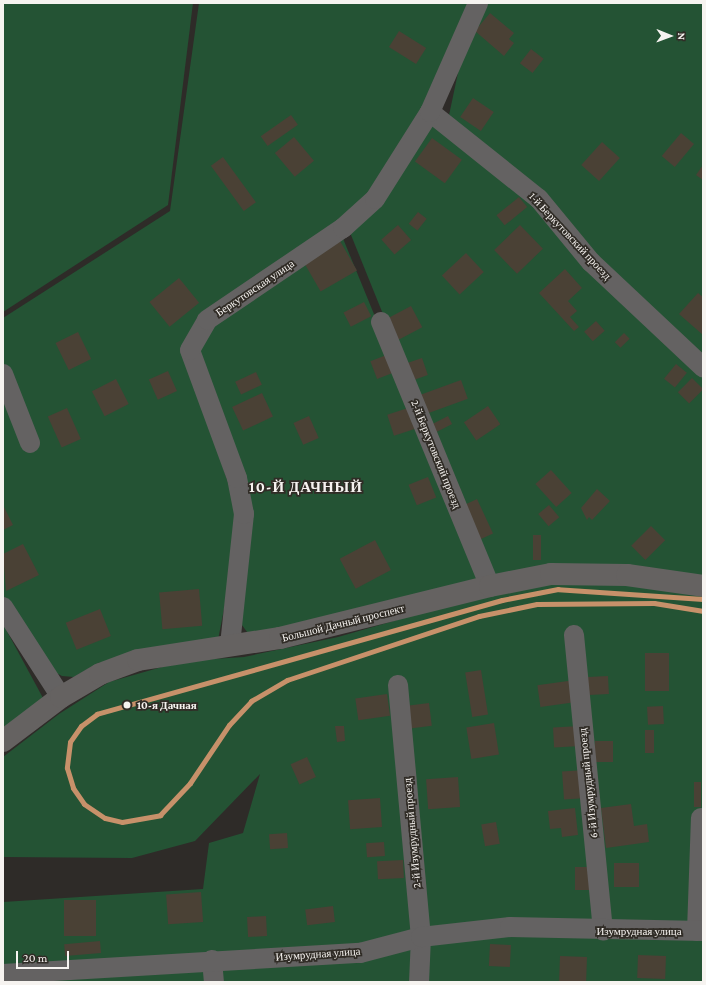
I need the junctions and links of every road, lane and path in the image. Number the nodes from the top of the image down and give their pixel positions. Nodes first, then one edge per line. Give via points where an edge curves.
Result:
1 (478, 3) edge
2 (430, 112) junction
3 (381, 322) dead end
4 (703, 368) edge
5 (3, 374) edge
6 (30, 442) dead end
7 (490, 586) junction
8 (703, 586) edge
9 (3, 607) edge
10 (574, 635) dead end
11 (230, 645) junction
12 (398, 685) dead end
13 (60, 697) junction
14 (3, 741) edge
15 (701, 818) dead end
16 (603, 931) junction
17 (700, 931) edge
18 (421, 937) junction
19 (212, 960) junction
20 (3, 974) edge
21 (214, 982) edge
22 (419, 982) edge

1 - 2 street, Беркутовская улица
2 - 4 street, 1-й Беркутовский проезд via 539,199 591,262
2 - 11 street, Беркутовская улица via 375,199 343,228 207,320 190,350 237,478 244,514
3 - 7 street, 2-й Беркутовский проезд
5 - 6 street
7 - 8 main road, Большой Дачный проспект via 551,574 592,574 627,575
7 - 11 main road, Большой Дачный проспект via 327,628
9 - 13 street
10 - 16 street, 6-й Изумрудный проезд
11 - 13 main road, Большой Дачный проспект via 138,660 100,674
12 - 18 street, 2-й Изумрудный проезд
13 - 14 main road, Большой Дачный проспект
15 - 17 street
16 - 17 street, Изумрудная улица
16 - 18 street, Изумрудная улица via 510,927
18 - 19 street, Изумрудная улица via 360,953
18 - 22 street, 2-й Изумрудный проезд
19 - 20 street, Изумрудная улица
19 - 21 street

